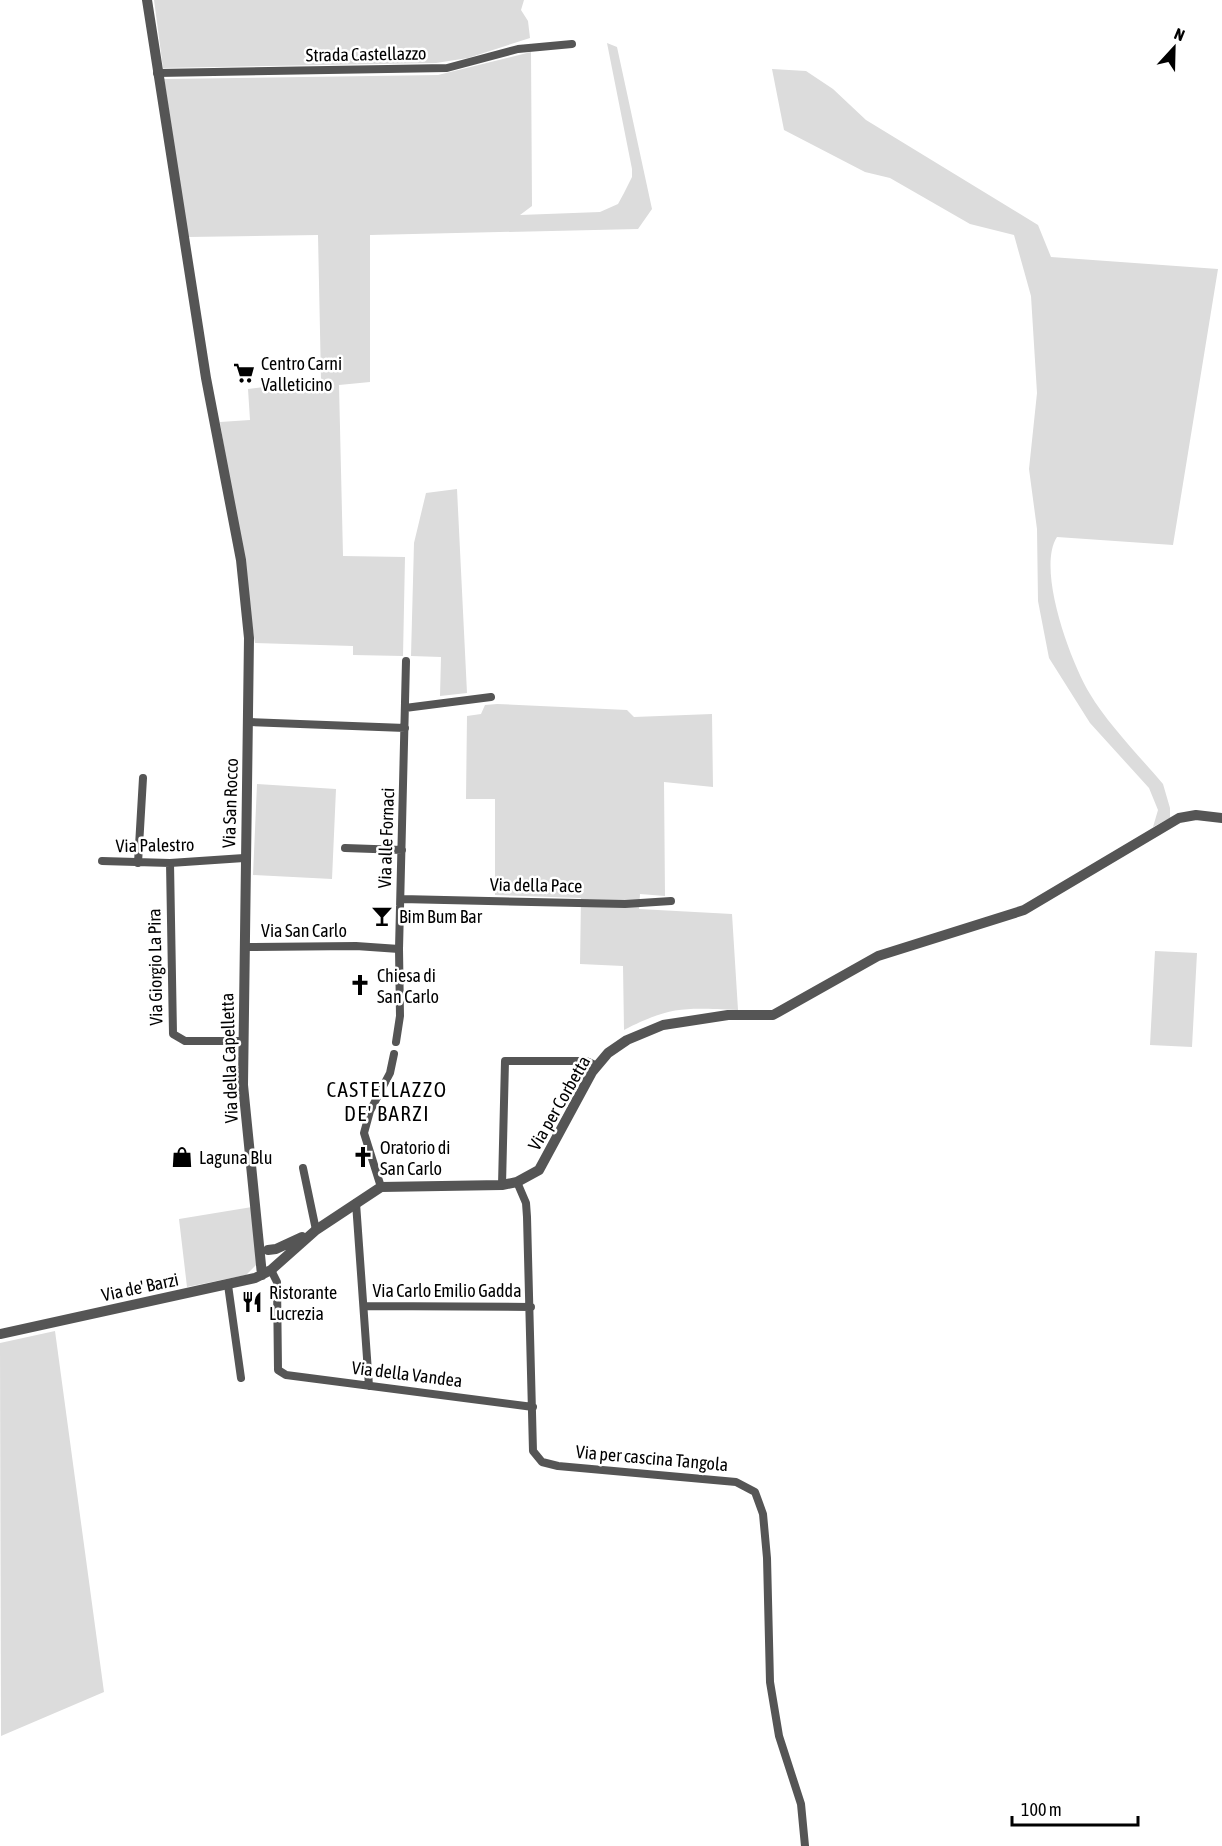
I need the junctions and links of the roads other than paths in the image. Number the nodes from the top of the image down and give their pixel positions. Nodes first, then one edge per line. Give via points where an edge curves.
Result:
1 (147, 0) edge
2 (572, 45) dead end
3 (157, 73) junction
4 (406, 661) dead end
5 (491, 697) dead end
6 (405, 708) junction
7 (249, 722) junction
8 (405, 728) junction
9 (143, 778) dead end
10 (1222, 818) edge
11 (345, 848) dead end
12 (402, 850) junction
13 (244, 858) junction
14 (102, 861) dead end
15 (138, 863) junction
16 (170, 863) junction
17 (401, 899) junction
18 (671, 901) dead end
19 (244, 947) junction
20 (399, 949) junction
21 (243, 1041) junction
22 (396, 1042) dead end
23 (394, 1054) dead end
24 (597, 1066) junction
25 (303, 1168) dead end
26 (517, 1182) junction
27 (502, 1185) junction
28 (381, 1187) junction
29 (356, 1203) junction
30 (316, 1230) junction
31 (259, 1239) junction
32 (268, 1250) junction
33 (267, 1272) junction
34 (228, 1285) junction
35 (364, 1306) junction
36 (531, 1307) junction
37 (0, 1334) edge
38 (241, 1378) dead end
39 (369, 1386) junction
40 (533, 1407) junction
41 (805, 1846) edge

1 - 3 street
2 - 3 street, Strada Castellazzo via 518,49 447,68
3 - 7 street, Via San Rocco via 206,378 241,560 250,660
4 - 6 street, Via alle Fornaci
5 - 6 street
6 - 8 street, Via alle Fornaci
7 - 8 street
7 - 13 street, Via San Rocco
8 - 12 street, Via alle Fornaci
9 - 15 street
10 - 24 street, Via per Corbetta via 1179,818 1024,910 878,956 773,1015 728,1015 663,1025 627,1040
11 - 12 street
12 - 17 street, Via alle Fornaci
13 - 16 street, Via Palestro
13 - 19 street, Via San Rocco
14 - 15 street, Via Palestro
15 - 16 street, Via Palestro
16 - 21 street, Via Giorgio La Pira via 173,1034 185,1041
17 - 18 street, Via della Pace via 625,904
17 - 20 street, Via alle Fornaci
19 - 20 street, Via San Carlo
19 - 21 street, Via della Capelletta
20 - 22 street, Via alle Fornaci via 400,1016
21 - 31 street, Via della Capelletta via 243,1084
23 - 28 street via 390,1073 370,1111 364,1133
24 - 26 street, Via per Corbetta via 543,1165
24 - 27 street via 586,1061 505,1061
25 - 30 street
26 - 27 street, Via per Corbetta
26 - 36 street, Via per cascina Tangola via 526,1203
27 - 28 street, Via per Corbetta
28 - 29 street
29 - 30 street
29 - 35 street
30 - 32 street
30 - 33 street, Via de' Barzi
31 - 32 street
31 - 33 street, Via della Capelletta
32 - 33 street
33 - 34 street, Via de' Barzi
33 - 39 street, Via della Vandea via 277,1282 278,1370 285,1375
34 - 37 street, Via de' Barzi
34 - 38 street
35 - 36 street, Via Carlo Emilio Gadda
35 - 39 street
36 - 40 street, Via per cascina Tangola
39 - 40 street, Via della Vandea
40 - 41 street, Via per cascina Tangola via 532,1451 542,1462 723,1480 755,1492 766,1537 768,1654 773,1700 782,1747 801,1804

